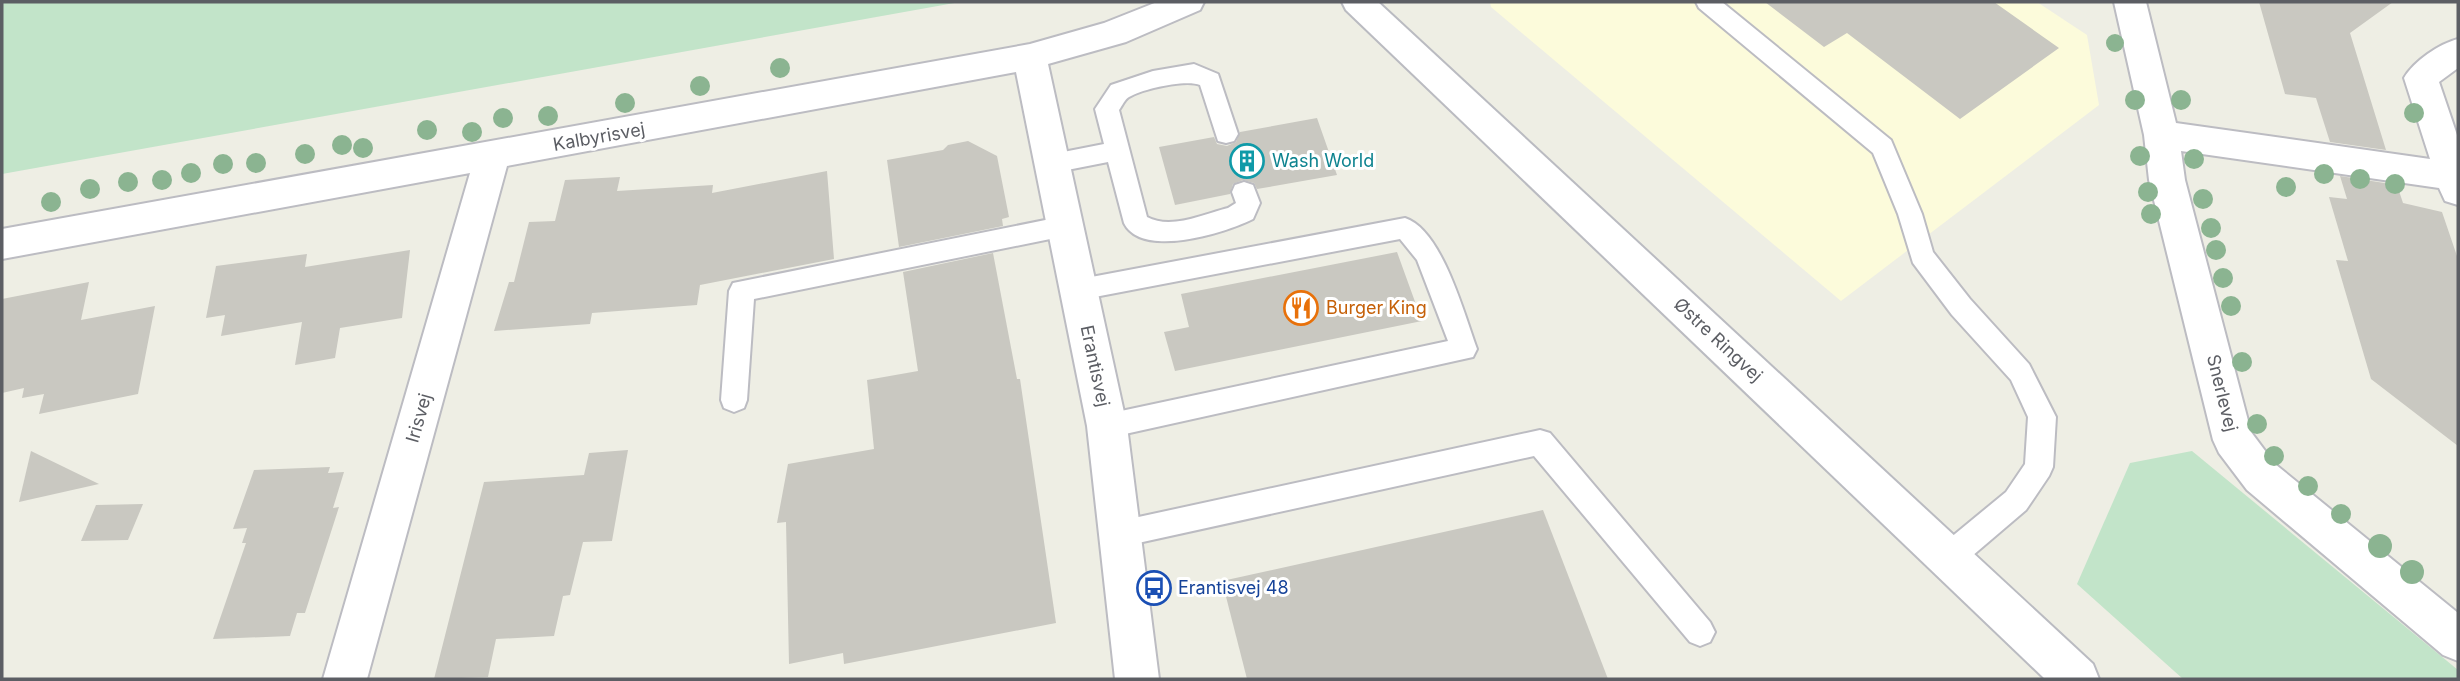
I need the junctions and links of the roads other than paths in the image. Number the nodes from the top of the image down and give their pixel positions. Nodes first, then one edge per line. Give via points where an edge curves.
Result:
1 (1188, 2) edge
2 (1358, 2) edge
3 (1707, 2) edge
4 (2130, 2) edge
5 (2458, 51) edge
6 (1030, 57) junction
7 (1226, 134) dead end
8 (2161, 135) junction
9 (1116, 151) junction
10 (492, 157) junction
11 (1052, 163) junction
12 (2455, 184) edge
13 (1244, 192) dead end
14 (1066, 226) junction
15 (2, 244) edge
16 (1079, 289) junction
17 (734, 400) dead end
18 (1107, 426) junction
19 (1120, 534) junction
20 (1948, 558) junction
21 (1700, 632) dead end
22 (2458, 640) edge
23 (345, 679) edge
24 (1137, 679) edge
25 (2077, 679) edge

1 - 6 street, Kalbyrisvej via 1114,33
2 - 20 street, Østre Ringvej
3 - 20 lane via 1883,147 1922,256 2020,372 2042,417 2039,467 2016,501
4 - 8 street, Snerlevej
5 - 12 street via 2421,78
6 - 10 street, Kalbyrisvej
6 - 11 street, Erantisvej
7 - 9 lane via 1210,80 1194,73 1119,91 1107,109
8 - 12 street
8 - 22 street, Snerlevej via 2167,180 2233,440 2261,477
9 - 11 lane
9 - 13 lane via 1136,222 1147,231 1165,232 1234,217 1244,212 1248,202
10 - 15 street, Kalbyrisvej
10 - 23 street, Irisvej
11 - 14 street, Erantisvej
14 - 16 street, Erantisvej
14 - 17 lane via 742,291
16 - 18 street, Erantisvej
16 - 18 lane via 1405,228 1428,255 1464,349
18 - 19 street, Erantisvej
19 - 21 lane via 1540,442
19 - 24 street, Erantisvej
20 - 25 street, Østre Ringvej

